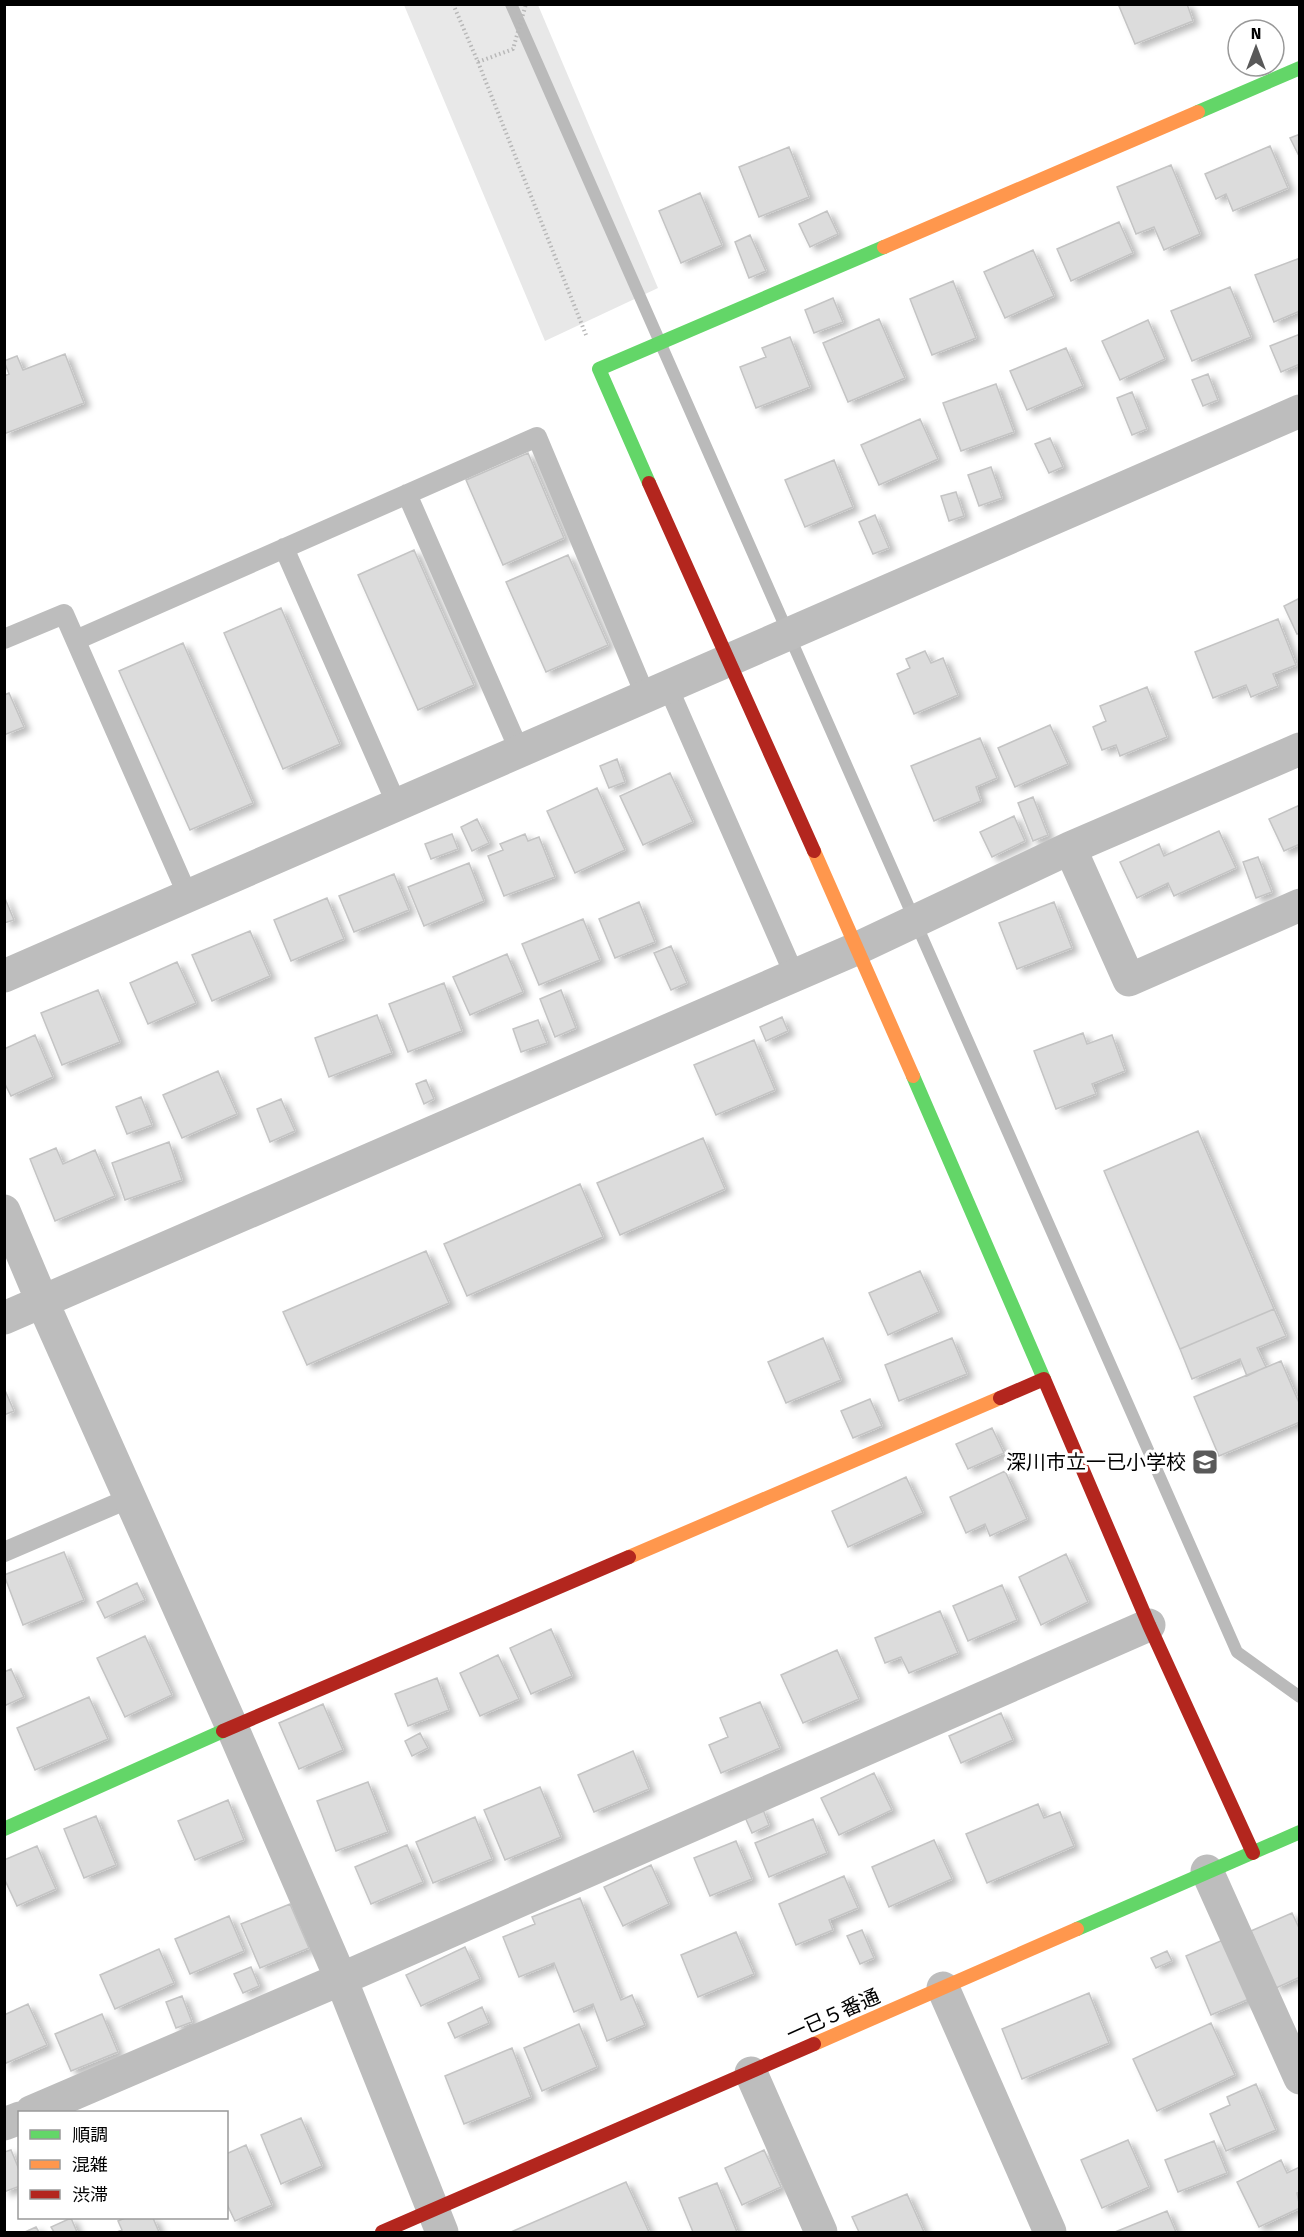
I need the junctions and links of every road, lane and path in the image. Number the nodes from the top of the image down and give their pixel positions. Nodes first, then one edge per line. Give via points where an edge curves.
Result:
1 (453, 4) edge
2 (526, 4) edge
3 (478, 62) junction
4 (1299, 68) edge
5 (599, 369) junction
6 (1299, 411) edge
7 (407, 494) junction
8 (284, 548) junction
9 (4, 639) edge
10 (76, 640) junction
11 (727, 659) junction
12 (657, 692) junction
13 (1299, 749) edge
14 (520, 752) junction
15 (397, 805) junction
16 (1070, 848) junction
17 (188, 896) junction
18 (1299, 905) edge
19 (858, 948) junction
20 (794, 974) junction
21 (4, 976) edge
22 (4, 1211) edge
23 (42, 1301) junction
24 (4, 1318) edge
25 (1044, 1379) junction
26 (130, 1498) junction
27 (4, 1552) edge
28 (1149, 1625) junction
29 (232, 1727) junction
30 (4, 1829) edge
31 (1299, 1832) edge
32 (1253, 1853) junction
33 (1207, 1871) junction
34 (341, 1979) junction
35 (943, 1988) junction
36 (751, 2073) junction
37 (1299, 2078) edge
38 (33, 2111) edge
39 (437, 2221) edge
40 (382, 2232) edge
41 (821, 2232) edge
42 (1050, 2232) edge

1 - 3 path
2 - 3 path via 513,50
3 - 5 path
4 - 5 street
5 - 11 street
6 - 11 street
7 - 8 lane
7 - 12 lane via 537,437
7 - 14 lane
8 - 10 lane
8 - 15 lane
9 - 10 lane via 64,614
10 - 17 lane
11 - 12 street
11 - 19 street
12 - 14 street
12 - 20 lane
13 - 16 street
14 - 15 street
15 - 17 street
16 - 18 street via 1129,980
16 - 19 street
17 - 21 street
19 - 20 street
19 - 25 street
20 - 23 street
22 - 23 street
23 - 24 street
23 - 26 street
25 - 28 street
25 - 29 street
26 - 27 lane
26 - 29 street
28 - 32 street
28 - 34 street
29 - 30 street
29 - 34 street
31 - 32 street, 一已５番通
32 - 33 street, 一已５番通
33 - 35 street, 一已５番通
33 - 37 street
34 - 38 street
34 - 39 street
35 - 36 street, 一已５番通
35 - 42 street
36 - 39 street, 一已５番通
36 - 41 street
39 - 40 street, 一已５番通

